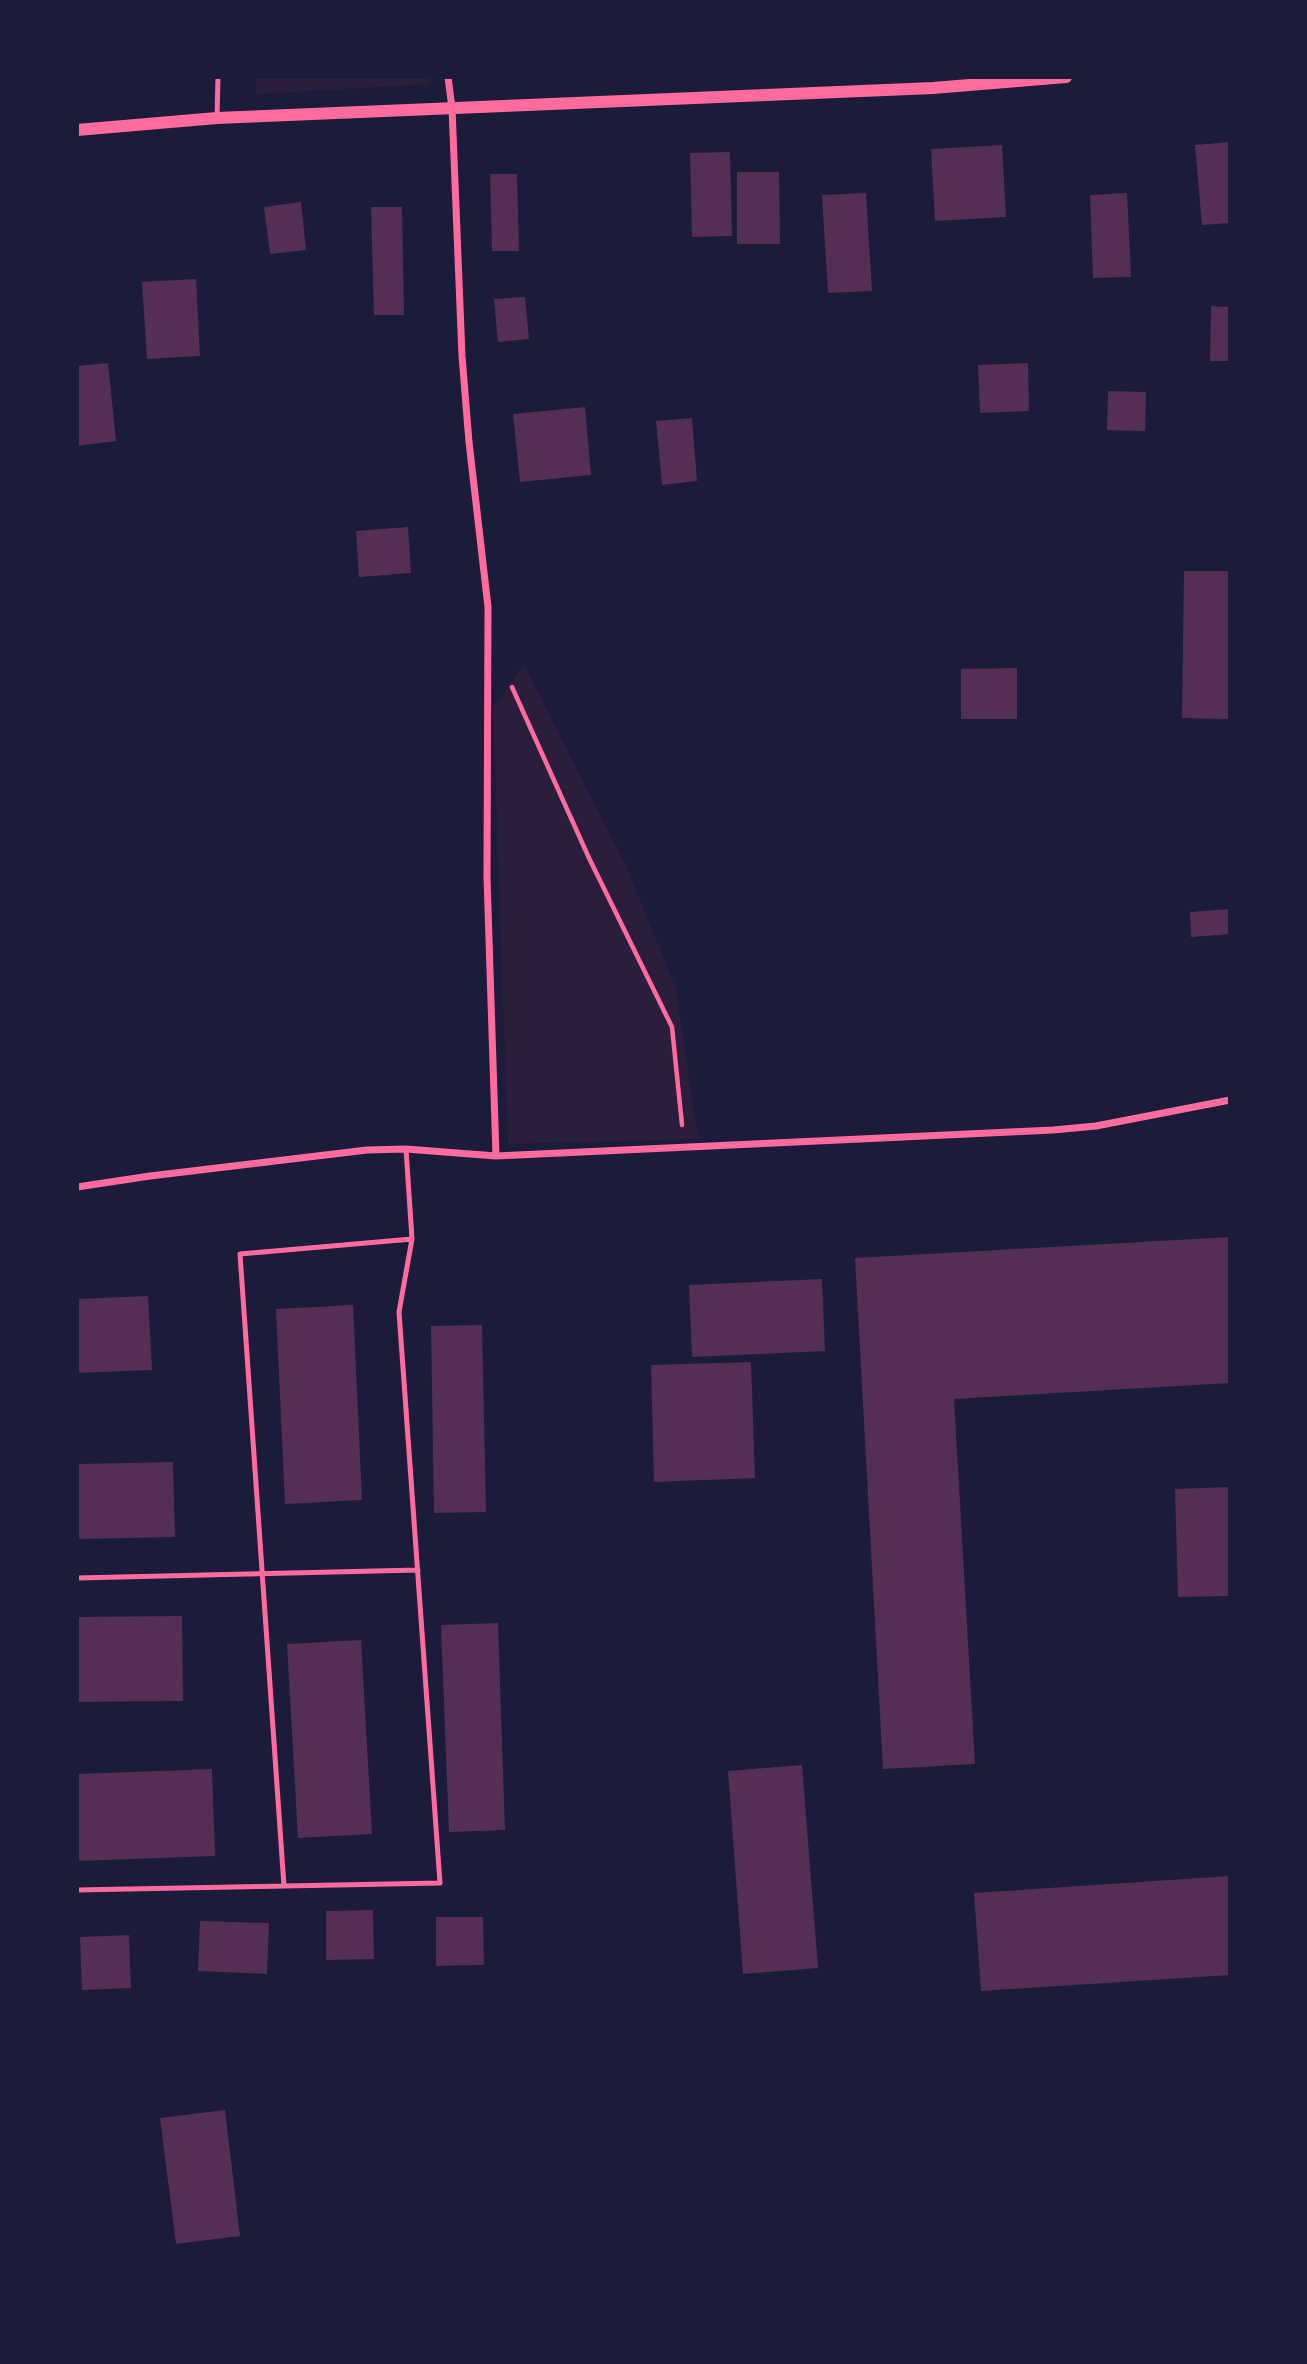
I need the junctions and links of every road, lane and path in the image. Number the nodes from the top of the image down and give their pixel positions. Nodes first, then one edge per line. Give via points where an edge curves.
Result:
1 (218, 77) edge
2 (448, 77) edge
3 (1066, 77) edge
4 (452, 108) junction
5 (217, 118) junction
6 (77, 130) edge
7 (488, 678) junction
8 (1230, 1100) edge
9 (684, 1147) junction
10 (405, 1149) junction
11 (496, 1156) junction
12 (77, 1187) edge
13 (412, 1239) junction
14 (418, 1570) junction
15 (262, 1574) junction
16 (77, 1578) edge
17 (284, 1886) junction
18 (77, 1890) edge

1 - 5 lane
2 - 4 street
3 - 4 street via 906,89
4 - 5 street
4 - 7 street via 462,356 488,607
5 - 6 street
7 - 9 path via 507,678 672,1027
7 - 11 street via 487,877
8 - 9 street via 1053,1130
9 - 11 street
10 - 11 street
10 - 12 street via 293,1158
10 - 13 lane
13 - 14 lane via 399,1312
13 - 15 lane via 240,1254
14 - 15 lane
14 - 17 lane via 440,1883
15 - 16 lane
15 - 17 lane
17 - 18 lane

